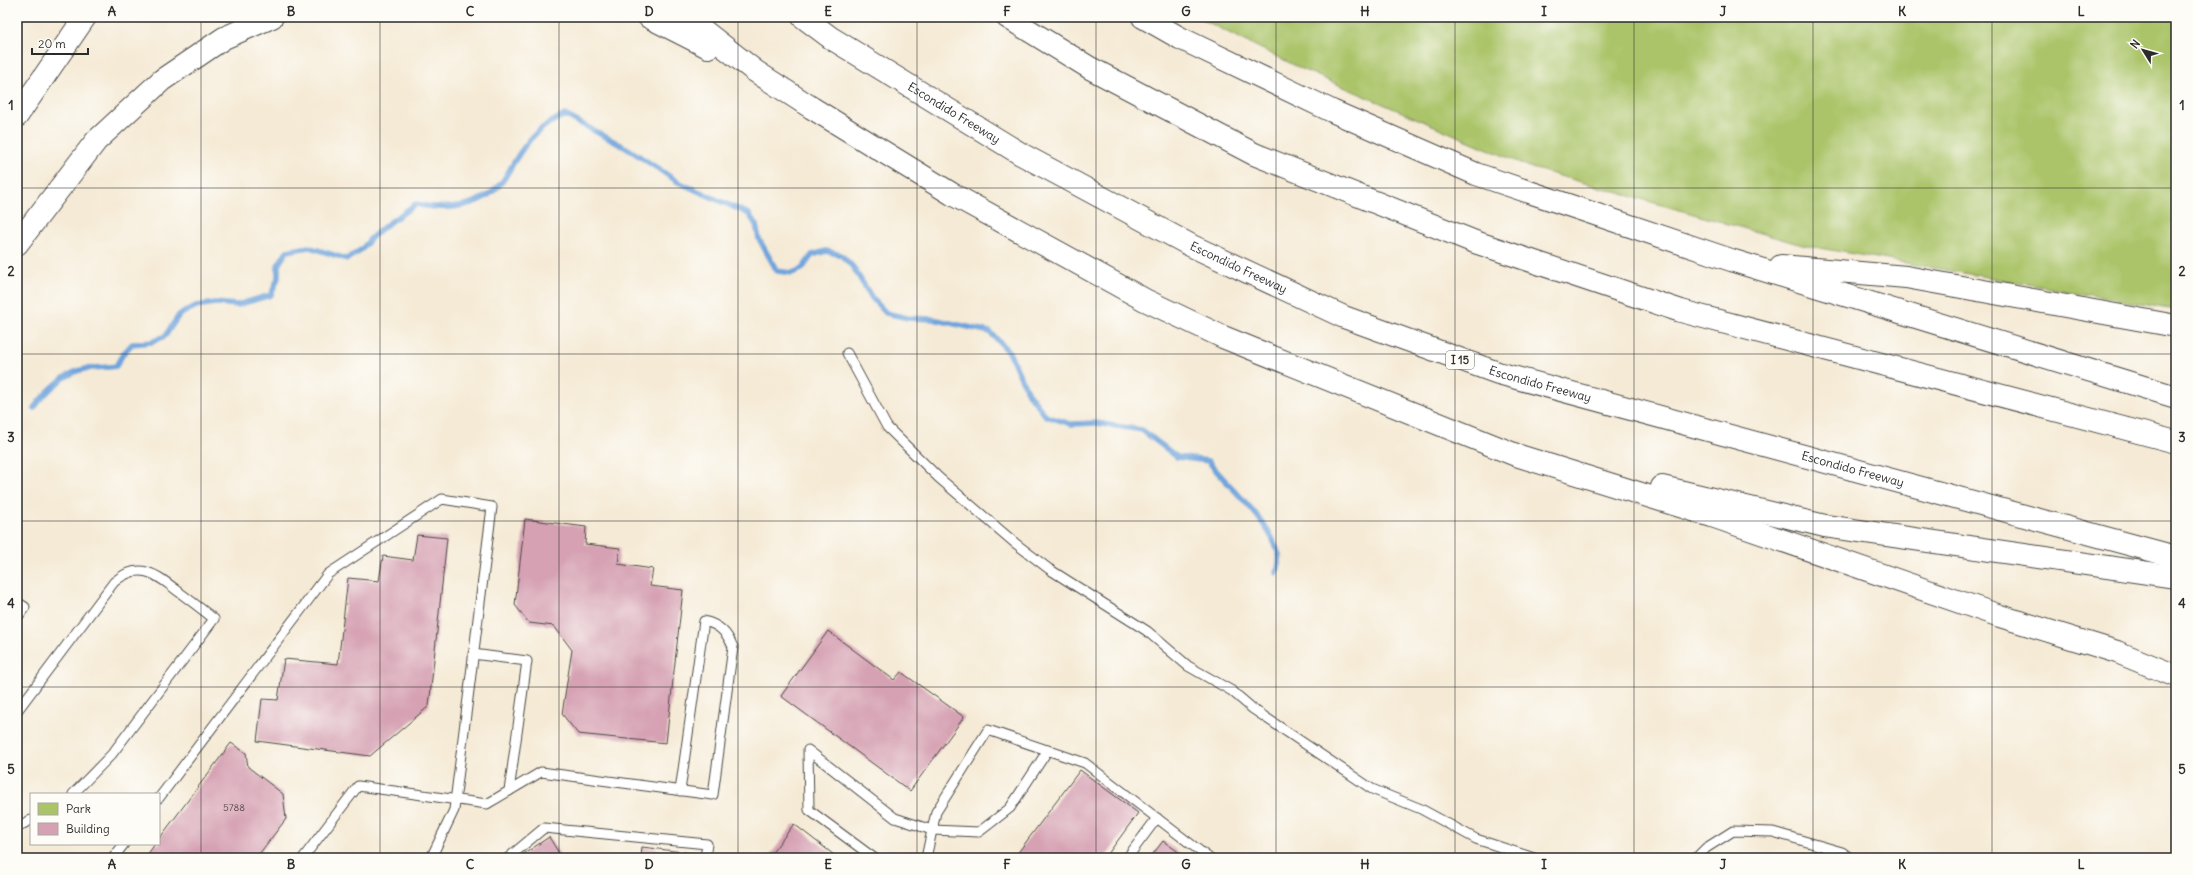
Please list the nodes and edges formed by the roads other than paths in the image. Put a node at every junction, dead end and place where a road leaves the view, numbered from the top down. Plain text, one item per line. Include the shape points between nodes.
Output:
1 (85, 17) edge
2 (272, 17) edge
3 (649, 17) edge
4 (686, 17) edge
5 (803, 17) edge
6 (1007, 17) edge
7 (1143, 17) edge
8 (756, 71) junction
9 (17, 116) edge
10 (17, 244) edge
11 (1734, 261) junction
12 (2176, 326) edge
13 (847, 353) dead end
14 (2176, 397) edge
15 (1439, 425) junction
16 (2176, 442) edge
17 (2176, 557) edge
18 (2176, 578) edge
19 (17, 602) edge
20 (17, 618) edge
21 (473, 654) junction
22 (2176, 676) edge
23 (17, 711) edge
24 (1048, 750) junction
25 (510, 791) junction
26 (680, 791) junction
27 (74, 793) edge
28 (160, 797) edge
29 (456, 798) junction
30 (1157, 818) junction
31 (30, 820) edge
32 (17, 827) edge
33 (932, 830) junction
34 (123, 845) edge
35 (114, 858) edge
36 (303, 858) edge
37 (431, 858) edge
38 (508, 858) edge
39 (705, 858) edge
40 (874, 858) edge
41 (926, 858) edge
42 (1127, 858) edge
43 (1209, 858) edge
44 (1534, 858) edge
45 (1696, 858) edge
46 (1851, 858) edge

1 - 9 highway
2 - 10 highway via 224,38 162,80 96,141
3 - 8 highway
4 - 8 highway
5 - 17 highway, Escondido Freeway / I 15 via 831,38 1022,154 1192,246 1344,317 1498,373
6 - 16 highway via 1090,68 1254,154 1475,242 1681,311
7 - 11 highway via 1180,38 1332,111 1476,174
8 - 15 highway via 952,194 1145,300 1223,337
11 - 12 highway via 1906,277
11 - 14 highway via 2141,384
13 - 44 lane via 887,427 939,478 1049,569 1147,631 1188,666 1232,691 1253,709 1372,789 1421,809 1476,839
15 - 18 highway via 1626,478 1825,526
15 - 22 highway via 1516,455 1712,516 2000,616 2117,652
19 - 20 lane via 25,607
21 - 25 lane via 527,661
21 - 28 lane via 492,507 442,500 328,574
21 - 29 lane
23 - 27 lane via 114,582 122,575 132,571 153,573 214,619 112,754
24 - 30 lane via 1085,763
24 - 33 lane via 1010,808 979,832
24 - 33 lane via 988,730 936,812
25 - 26 lane via 541,772
25 - 29 lane via 487,804
26 - 26 lane via 713,795 733,647 727,633 713,623 704,621
29 - 36 lane via 358,786
29 - 37 lane via 454,810
30 - 42 lane
30 - 43 lane
31 - 32 lane
33 - 40 lane via 895,818 808,750 809,810
33 - 41 lane
34 - 35 lane
38 - 39 lane via 544,828 707,844
45 - 46 lane via 1706,848 1733,831 1773,832 1842,852

